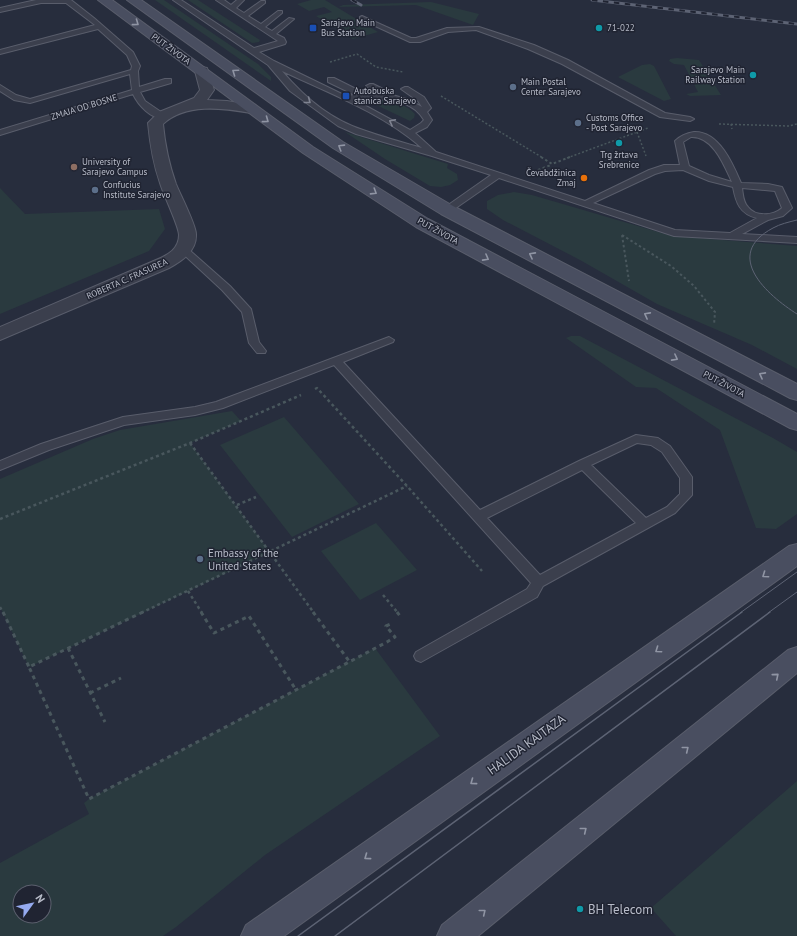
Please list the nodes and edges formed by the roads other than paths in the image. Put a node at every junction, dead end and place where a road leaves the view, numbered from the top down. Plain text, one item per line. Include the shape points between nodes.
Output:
1 (56, 0) edge
2 (104, 0) edge
3 (133, 0) edge
4 (176, 0) edge
5 (241, 0) edge
6 (253, 0) edge
7 (226, 3) edge
8 (0, 10) edge
9 (280, 12) junction
10 (362, 18) dead end
11 (258, 25) junction
12 (100, 26) junction
13 (253, 51) junction
14 (0, 52) edge
15 (271, 63) junction
16 (134, 71) junction
17 (202, 71) junction
18 (331, 80) dead end
19 (168, 81) dead end
20 (352, 83) dead end
21 (370, 86) dead end
22 (0, 87) edge
23 (388, 88) dead end
24 (405, 90) dead end
25 (135, 91) junction
26 (363, 96) junction
27 (377, 96) junction
28 (345, 98) junction
29 (393, 98) junction
30 (410, 103) junction
31 (187, 107) junction
32 (251, 109) junction
33 (426, 113) junction
34 (161, 116) junction
35 (690, 119) dead end
36 (0, 133) edge
37 (410, 133) junction
38 (435, 154) junction
39 (685, 167) junction
40 (497, 175) junction
41 (737, 185) junction
42 (585, 204) junction
43 (447, 210) junction
44 (766, 217) junction
45 (731, 237) junction
46 (797, 240) edge
47 (184, 250) junction
48 (0, 334) edge
49 (389, 340) dead end
50 (260, 350) dead end
51 (336, 361) junction
52 (278, 371) dead end
53 (286, 380) junction
54 (797, 393) edge
55 (797, 423) edge
56 (583, 464) junction
57 (0, 466) edge
58 (478, 517) junction
59 (645, 524) junction
60 (797, 553) edge
61 (538, 582) junction
62 (421, 656) dead end
63 (797, 658) edge
64 (257, 936) edge
65 (453, 936) edge

1 - 8 lane
1 - 12 lane via 68,1
2 -> 17 street, PUT ŽIVOTA
43 -> 3 street, PUT ŽIVOTA via 338,145
4 - 13 lane
5 - 7 lane
6 - 11 lane
7 - 11 lane
9 - 11 lane
9 - 11 lane
9 - 11 lane
9 - 11 lane
10 - 35 lane via 410,40 447,30 477,28 565,62 663,115
11 - 13 lane via 282,42
12 - 14 lane
12 - 16 lane via 130,54 136,66
13 - 15 lane
15 - 28 lane
15 -> 38 lane via 293,89 341,124 359,132
16 - 22 lane via 30,101 11,97
16 - 25 lane
17 - 31 street via 207,90 199,101
17 - 32 street, PUT ŽIVOTA
18 - 26 lane
19 - 25 lane, ZMAJA OD BOSNE
20 - 27 lane
21 - 29 lane
23 - 30 lane
24 - 33 lane via 421,100 427,108
25 - 34 lane via 150,110
25 - 36 lane, ZMAJA OD BOSNE
26 - 27 lane
26 - 28 lane
27 - 29 lane
37 -> 28 lane
29 - 30 lane
30 - 33 lane
31 - 32 street via 230,104
31 - 34 street
32 -> 55 street, PUT ŽIVOTA via 308,150 422,223
33 - 37 lane via 428,120 424,125
34 - 47 street via 155,123 159,156 188,233
37 - 38 lane
38 - 40 lane
39 - 41 lane via 695,173
39 - 41 lane via 679,141 684,136 697,134 716,145
39 - 42 lane via 664,168 652,172
40 - 42 lane
40 - 43 lane
41 - 44 lane via 741,204 746,210
41 - 44 lane via 763,185 779,189 787,208 778,215
42 - 45 lane via 674,233
54 -> 43 street, PUT ŽIVOTA
44 - 45 lane
45 - 46 lane
47 - 48 street, ROBERTA C. FRASUREA via 156,267
47 - 50 lane via 247,311 254,343
49 - 51 lane
51 - 53 lane
51 - 58 lane
52 - 53 lane
53 - 57 lane via 195,411 123,421 45,447
56 - 58 lane
56 - 59 lane
56 - 59 lane via 636,439 654,440 666,449 686,476 686,495 670,510
58 - 61 lane
59 - 61 lane
60 -> 64 street, HALIDA KAJTAZA
61 - 62 lane via 532,593
65 -> 63 street

